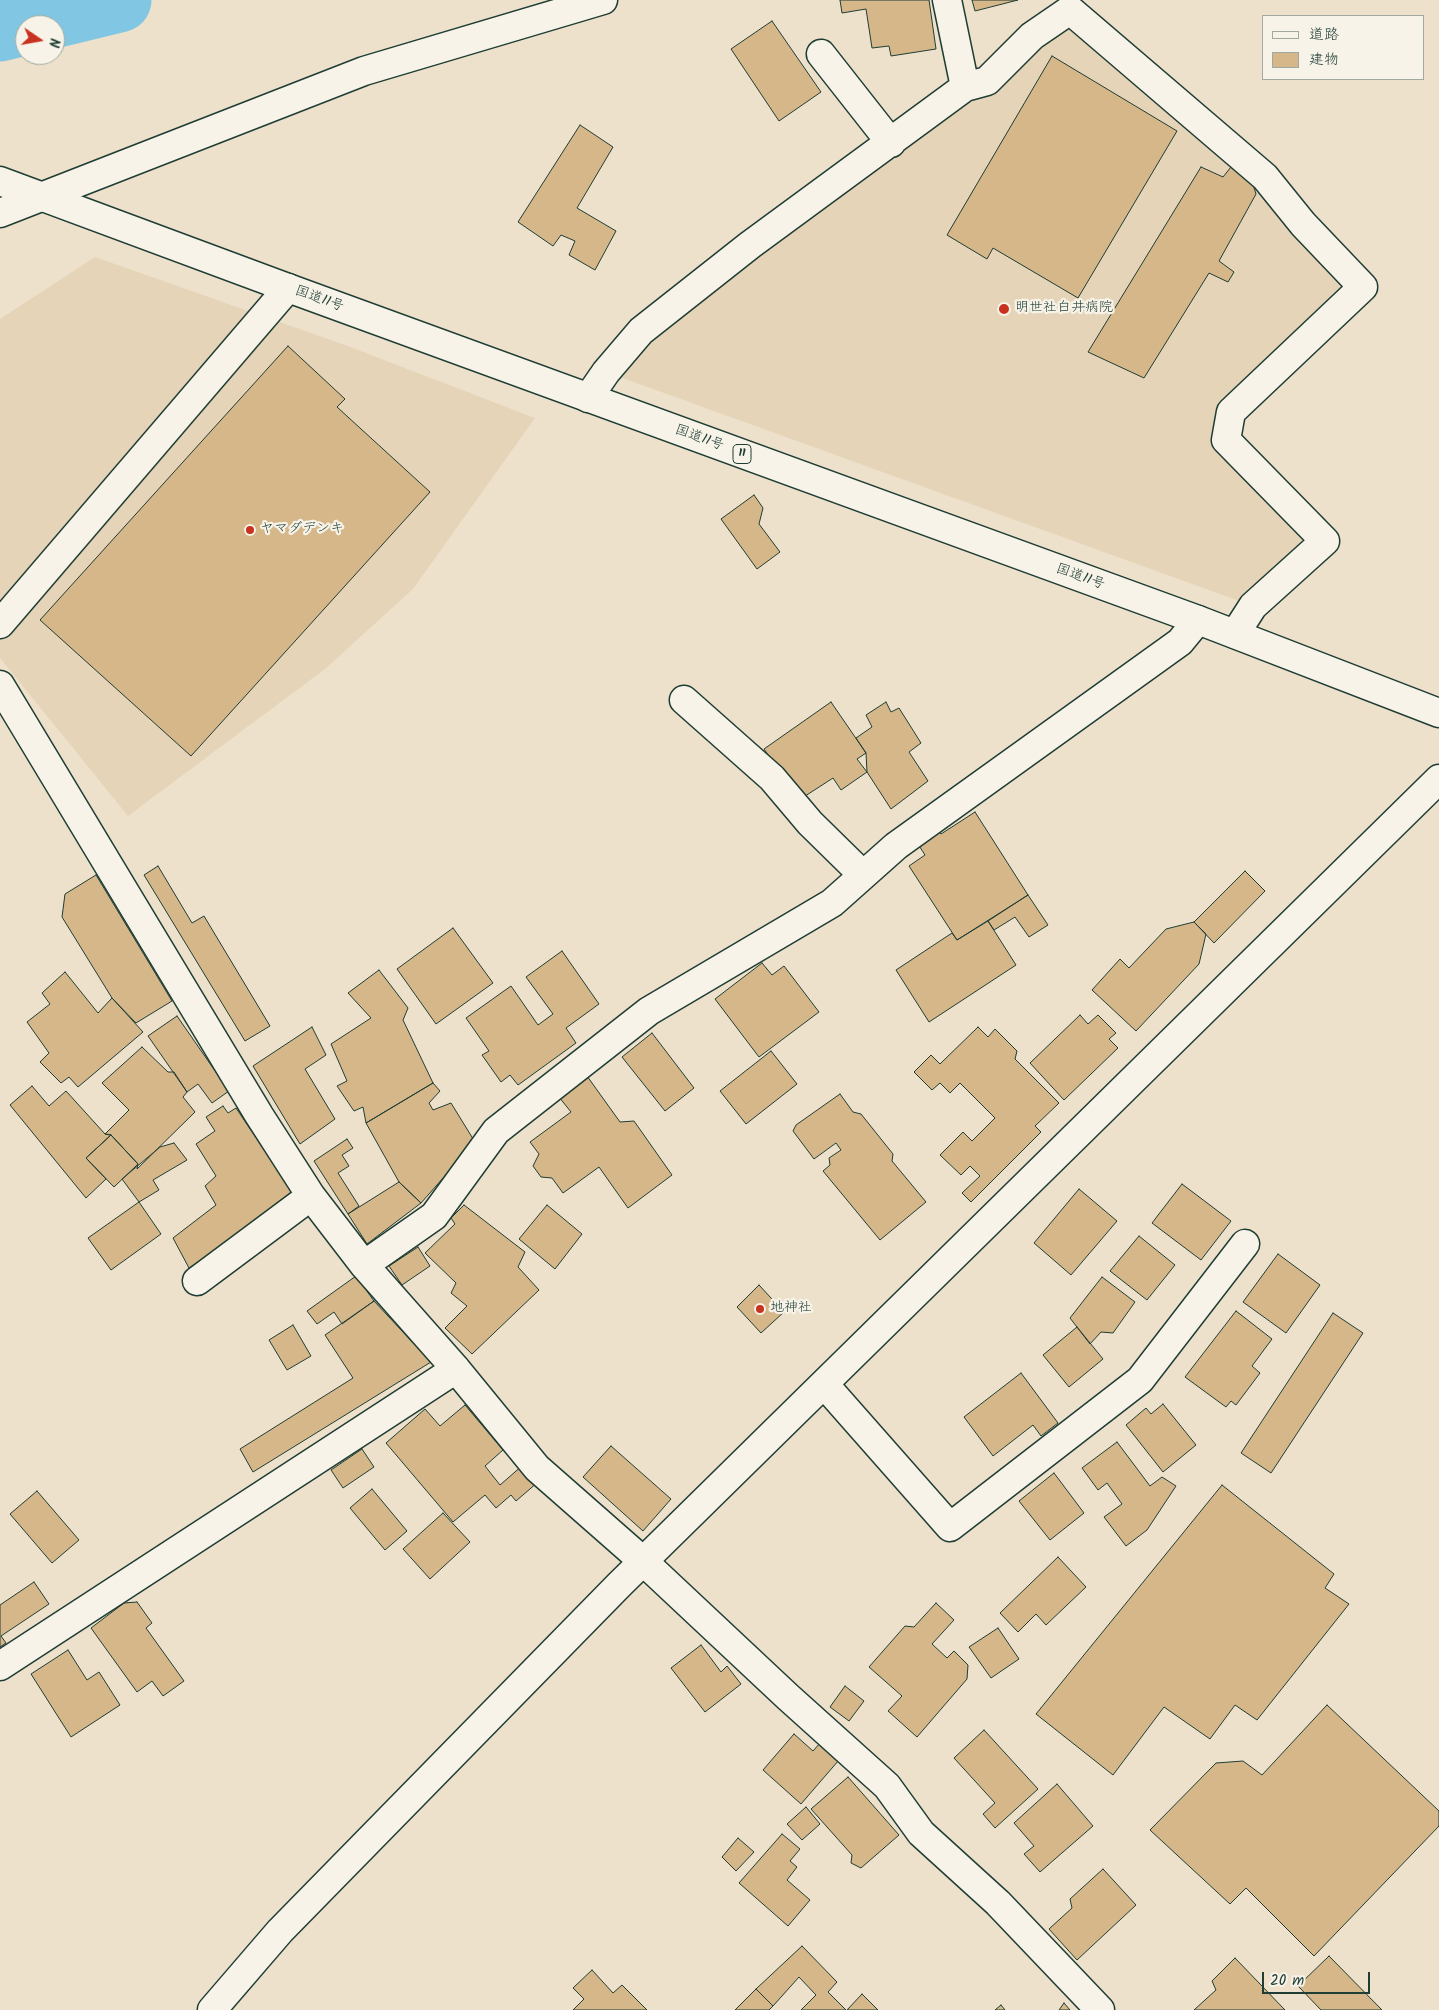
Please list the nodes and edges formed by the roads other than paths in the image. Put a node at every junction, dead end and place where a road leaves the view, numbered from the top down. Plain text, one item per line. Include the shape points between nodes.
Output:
1 (603, 0) edge
2 (947, 0) edge
3 (821, 54) dead end
4 (965, 87) junction
5 (891, 143) junction
6 (0, 181) edge
7 (44, 197) junction
8 (0, 213) edge
9 (288, 288) junction
10 (588, 398) junction
11 (1198, 620) junction
12 (0, 624) edge
13 (1235, 634) junction
14 (0, 684) edge
15 (684, 700) dead end
16 (1439, 713) edge
17 (1439, 779) edge
18 (863, 875) junction
19 (310, 1196) junction
20 (1245, 1244) dead end
21 (364, 1265) junction
22 (197, 1281) dead end
23 (456, 1369) junction
24 (824, 1384) junction
25 (644, 1562) junction
26 (0, 1666) edge
27 (212, 2010) edge
28 (1100, 2010) edge

1 - 7 main road via 364,71
2 - 4 main road
3 - 5 main road
4 - 5 main road
4 - 13 main road via 987,81 1032,36 1070,10 1265,177 1303,224 1363,288 1231,412 1226,440 1325,541 1253,606
5 - 10 main road via 641,331
6 - 7 main road, 11
7 - 8 main road
7 - 9 main road, 国道11号 / 11
9 - 10 main road, 国道11号 / 11
9 - 12 main road
10 - 11 main road, 国道11号 / 11
11 - 13 main road, 国道11号 / 11
11 - 18 main road via 1180,642 896,846
13 - 16 main road, 国道11号 / 11
14 - 19 main road
15 - 18 main road via 772,778 810,823
17 - 24 main road
18 - 21 main road via 832,903 649,1011 496,1131 434,1216
19 - 21 main road
19 - 22 main road
20 - 24 main road via 1140,1380 950,1527
21 - 23 main road
23 - 25 main road via 537,1468
23 - 26 main road
24 - 25 main road
25 - 27 main road via 280,1931
25 - 28 main road via 887,1786 921,1833 998,1903

